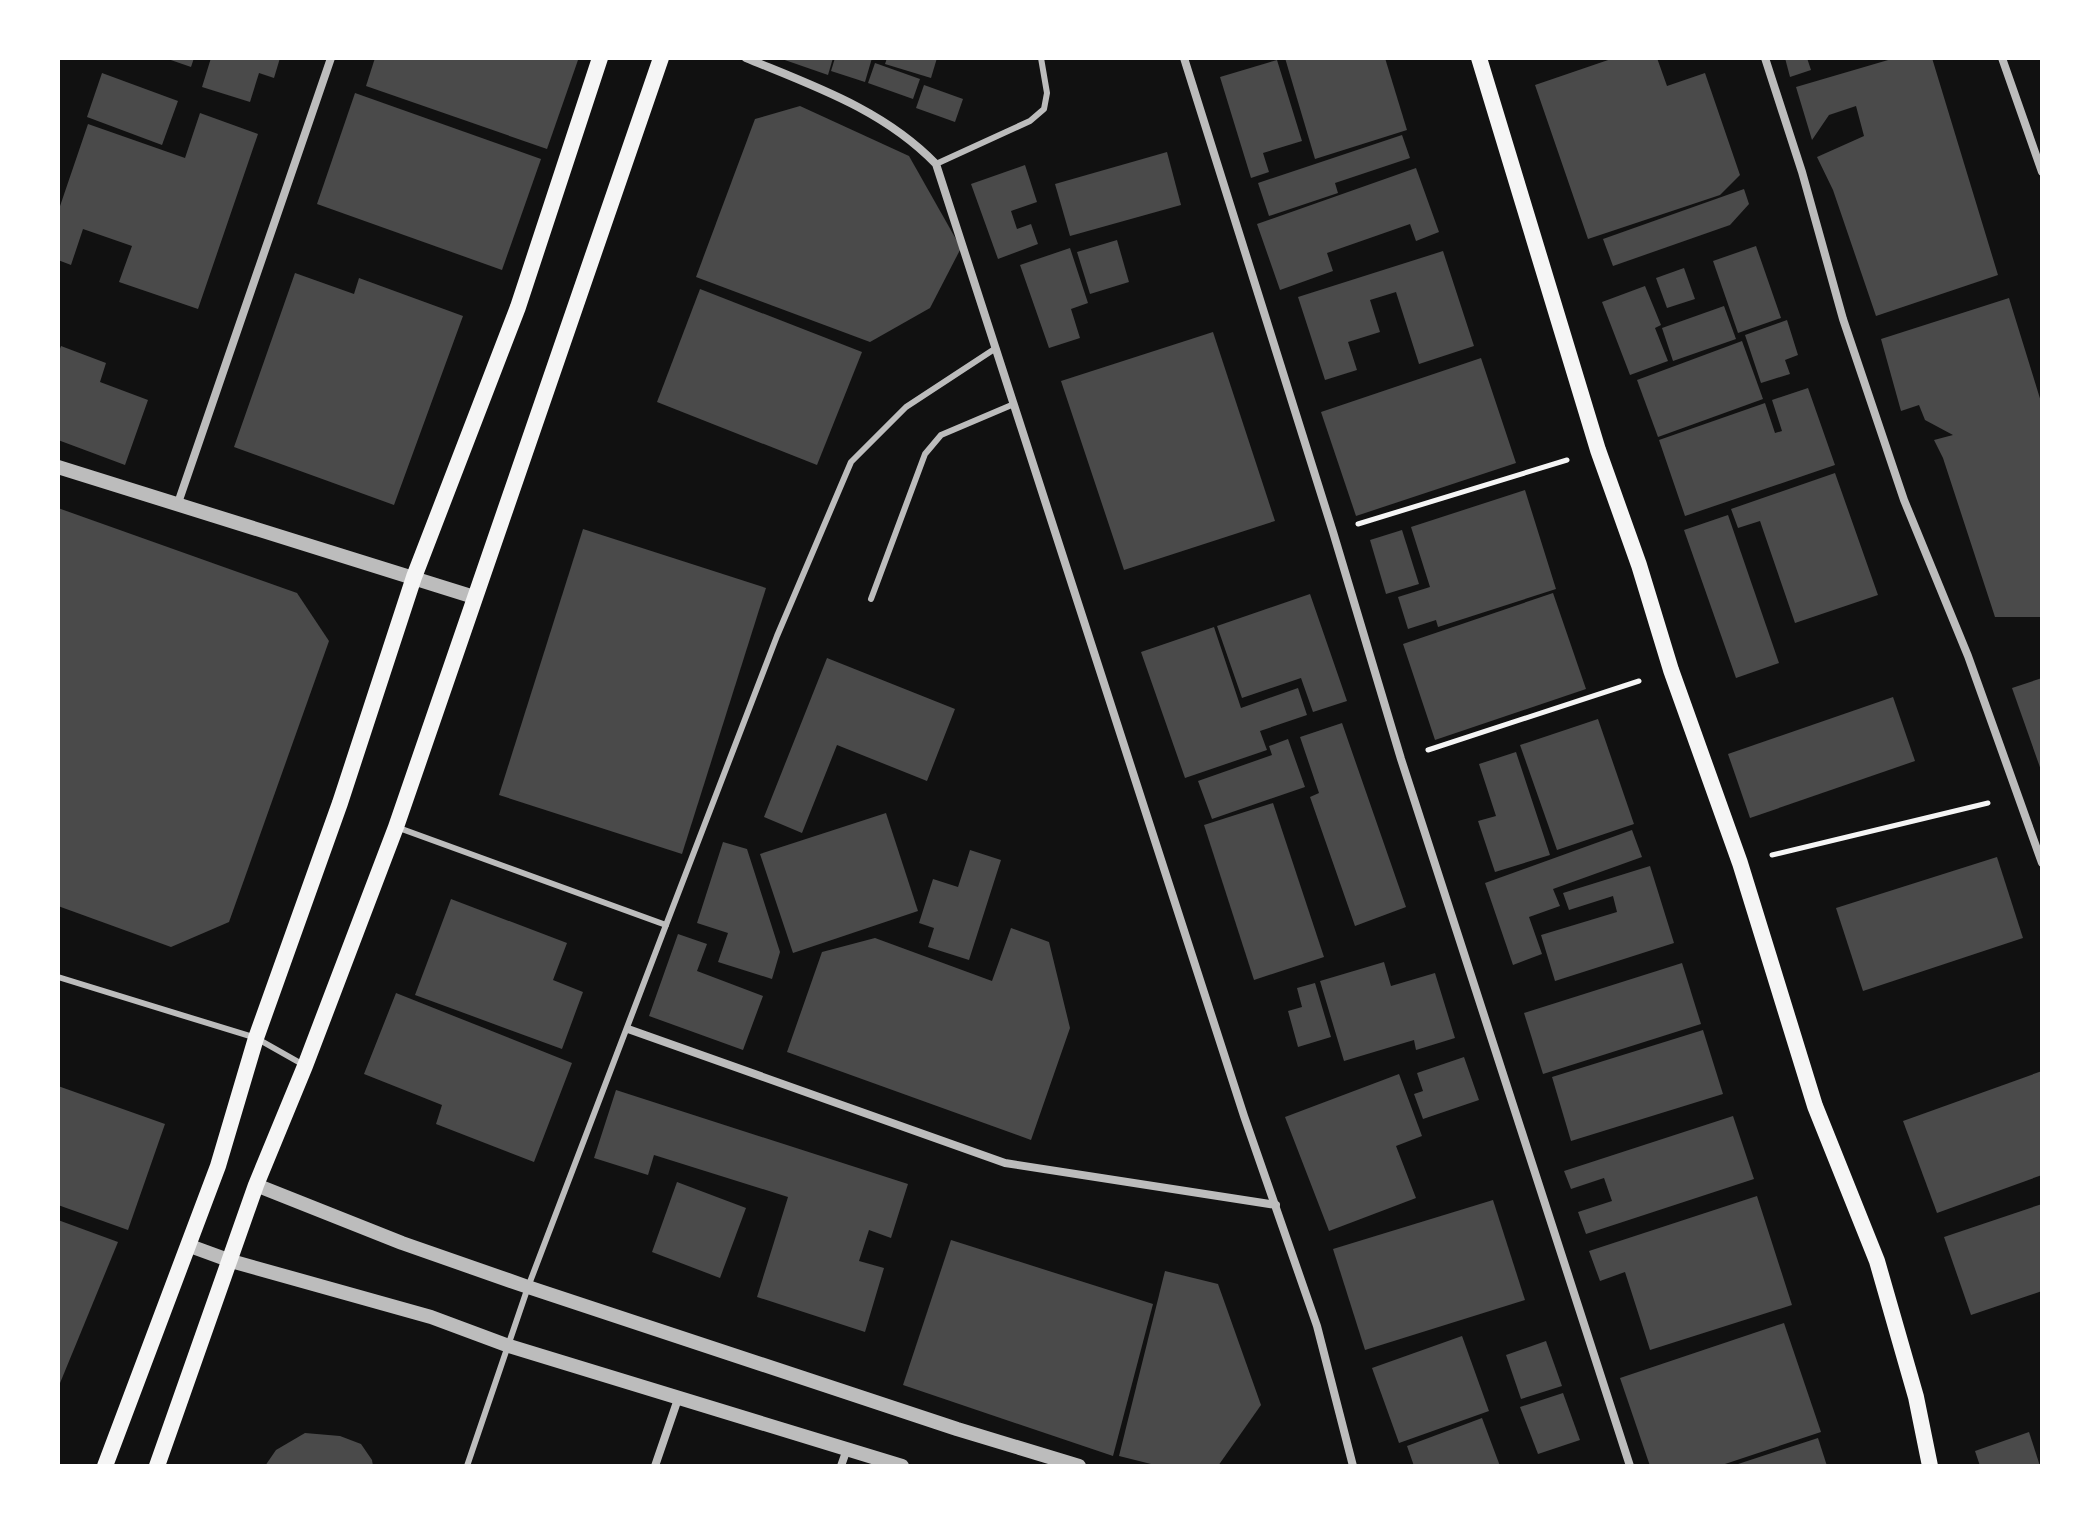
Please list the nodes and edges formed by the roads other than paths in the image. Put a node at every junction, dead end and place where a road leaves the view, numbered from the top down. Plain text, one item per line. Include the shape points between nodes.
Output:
1 (331, 58) edge
2 (600, 58) edge
3 (661, 58) edge
4 (746, 58) edge
5 (1041, 58) edge
6 (1184, 58) edge
7 (1479, 58) edge
8 (1765, 58) edge
9 (2002, 58) edge
10 (936, 164) junction
11 (2042, 172) edge
12 (997, 347) junction
13 (1014, 404) junction
14 (58, 467) edge
15 (178, 503) junction
16 (414, 577) junction
17 (474, 597) junction
18 (871, 599) dead end
19 (396, 827) junction
20 (2042, 863) edge
21 (666, 925) junction
22 (58, 977) edge
23 (628, 1029) junction
24 (256, 1038) junction
25 (305, 1066) junction
26 (256, 1185) junction
27 (1276, 1205) junction
28 (190, 1246) junction
29 (231, 1261) junction
30 (528, 1287) junction
31 (509, 1346) junction
32 (679, 1396) junction
33 (847, 1449) junction
34 (105, 1466) edge
35 (157, 1466) edge
36 (467, 1466) edge
37 (655, 1466) edge
38 (841, 1466) edge
39 (902, 1466) edge
40 (1079, 1466) edge
41 (1353, 1466) edge
42 (1630, 1466) edge
43 (1930, 1466) edge

1 - 15 street
2 - 16 main road via 518,307
3 - 17 main road
4 - 10 street via 883,119
5 - 10 lane via 1044,109 1030,121
6 - 42 street via 1401,759
7 - 43 main road via 1598,450 1740,863 1815,1106 1877,1261
8 - 20 street via 1904,500 1968,656
9 - 11 street
10 - 12 street
12 - 13 street
12 - 21 lane via 906,407 851,462 777,636
13 - 18 lane via 941,435 925,454
13 - 27 street
14 - 15 street
15 - 16 street
16 - 17 street
16 - 24 main road
17 - 19 main road
19 - 21 lane
19 - 25 main road
21 - 23 lane
22 - 24 lane
23 - 27 street via 1005,1163
23 - 30 lane
24 - 25 lane
24 - 28 main road
25 - 26 main road
26 - 29 main road
26 - 30 street
27 - 41 street via 1317,1326
28 - 29 street
28 - 34 main road
29 - 31 street via 431,1317
29 - 35 main road
30 - 31 lane
30 - 40 street
31 - 32 street
31 - 36 lane
32 - 33 street
32 - 37 street
33 - 38 street
33 - 39 street

